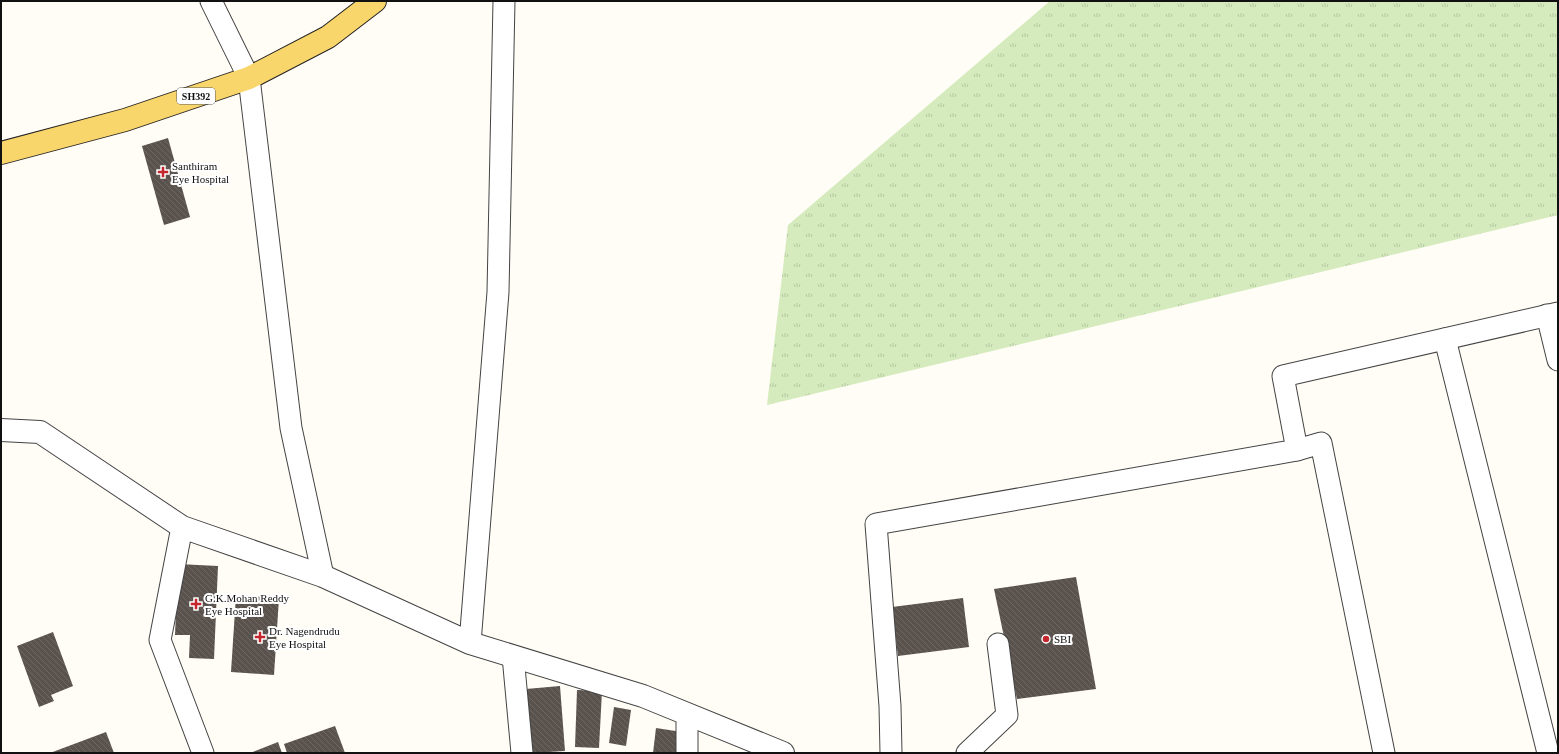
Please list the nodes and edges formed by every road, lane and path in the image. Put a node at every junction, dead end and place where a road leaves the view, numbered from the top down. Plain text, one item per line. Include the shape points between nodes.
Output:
1 (211, 1) edge
2 (375, 1) edge
3 (504, 1) edge
4 (249, 78) junction
5 (1, 153) edge
6 (1552, 314) edge
7 (1445, 339) junction
8 (1558, 360) edge
9 (1, 430) edge
10 (1297, 450) junction
11 (182, 527) junction
12 (323, 576) junction
13 (470, 643) junction
14 (998, 644) dead end
15 (513, 656) junction
16 (687, 714) junction
17 (203, 753) edge
18 (522, 753) edge
19 (687, 753) edge
20 (783, 753) edge
21 (891, 753) edge
22 (967, 753) edge
23 (1384, 753) edge
24 (1548, 753) edge

1 - 4 street
2 - 4 main road, SH392 via 328,36
3 - 13 street via 498,292
4 - 5 main road, SH392 via 125,120
4 - 12 street via 291,428
6 - 7 street
6 - 8 street
7 - 10 street via 1283,376
7 - 24 street
9 - 11 street via 40,432
10 - 21 street via 876,524 890,706
10 - 23 street via 1321,443
11 - 12 street
11 - 17 street via 160,640
12 - 13 street
13 - 15 street
14 - 22 street via 1007,715
15 - 16 street via 643,696
15 - 18 street
16 - 19 street
16 - 20 street

